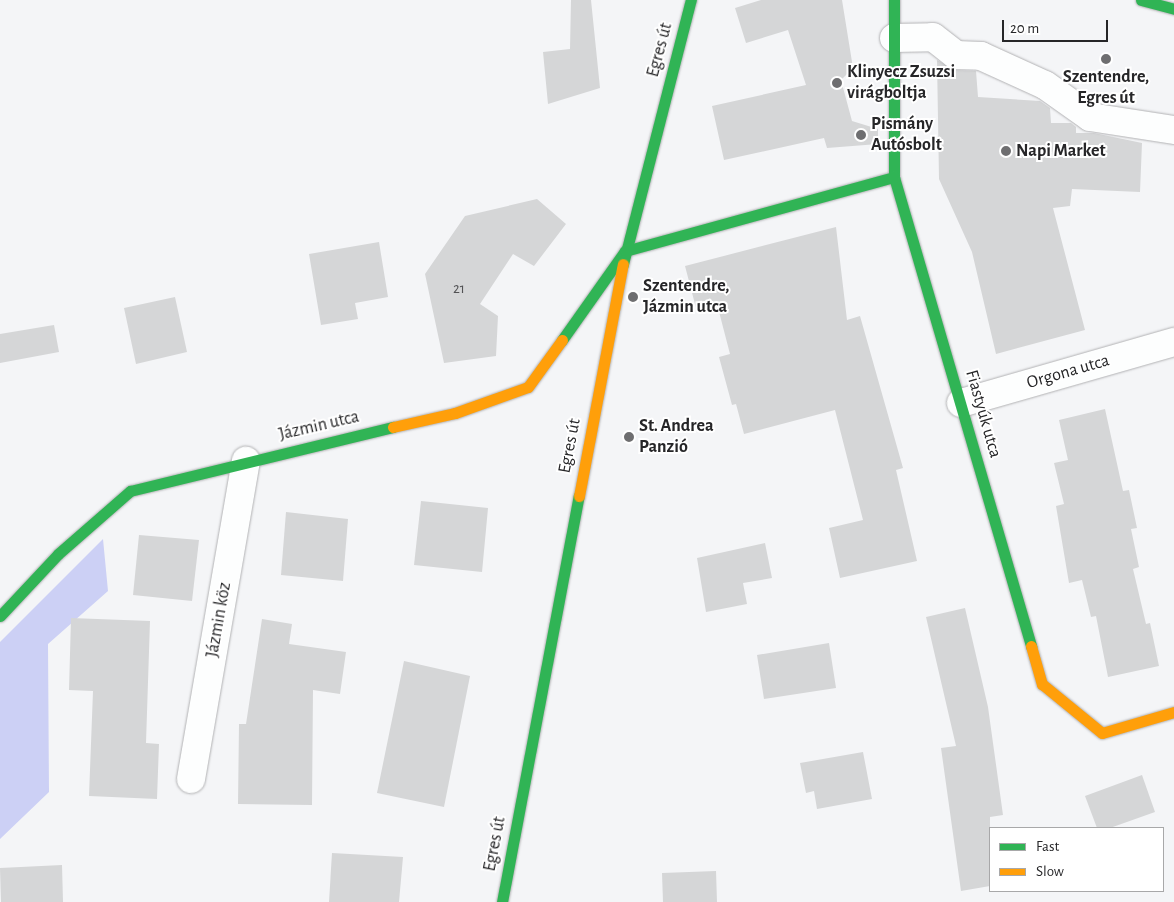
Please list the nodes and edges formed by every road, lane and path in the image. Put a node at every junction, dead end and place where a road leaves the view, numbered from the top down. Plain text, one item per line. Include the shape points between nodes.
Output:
1 (691, 0) edge
2 (894, 0) edge
3 (1142, 0) edge
4 (1174, 9) edge
5 (894, 38) junction
6 (1174, 130) edge
7 (894, 177) junction
8 (625, 251) junction
9 (1174, 342) edge
10 (961, 403) junction
11 (246, 461) junction
12 (0, 616) edge
13 (1174, 712) edge
14 (192, 779) dead end
15 (502, 902) edge

1 - 8 street, Egres út
2 - 5 street, Fiastyúk utca
3 - 4 street
5 - 6 street via 933,37 956,55 981,56 1045,85 1090,117
5 - 7 street, Fiastyúk utca
7 - 8 street
7 - 10 street, Fiastyúk utca
8 - 11 street, Jázmin utca via 528,387 455,413
8 - 15 street, Egres út
9 - 10 street, Orgona utca
10 - 13 street, Fiastyúk utca via 1042,684 1102,733
11 - 12 street, Jázmin utca via 130,491 58,554
11 - 14 street, Jázmin köz

